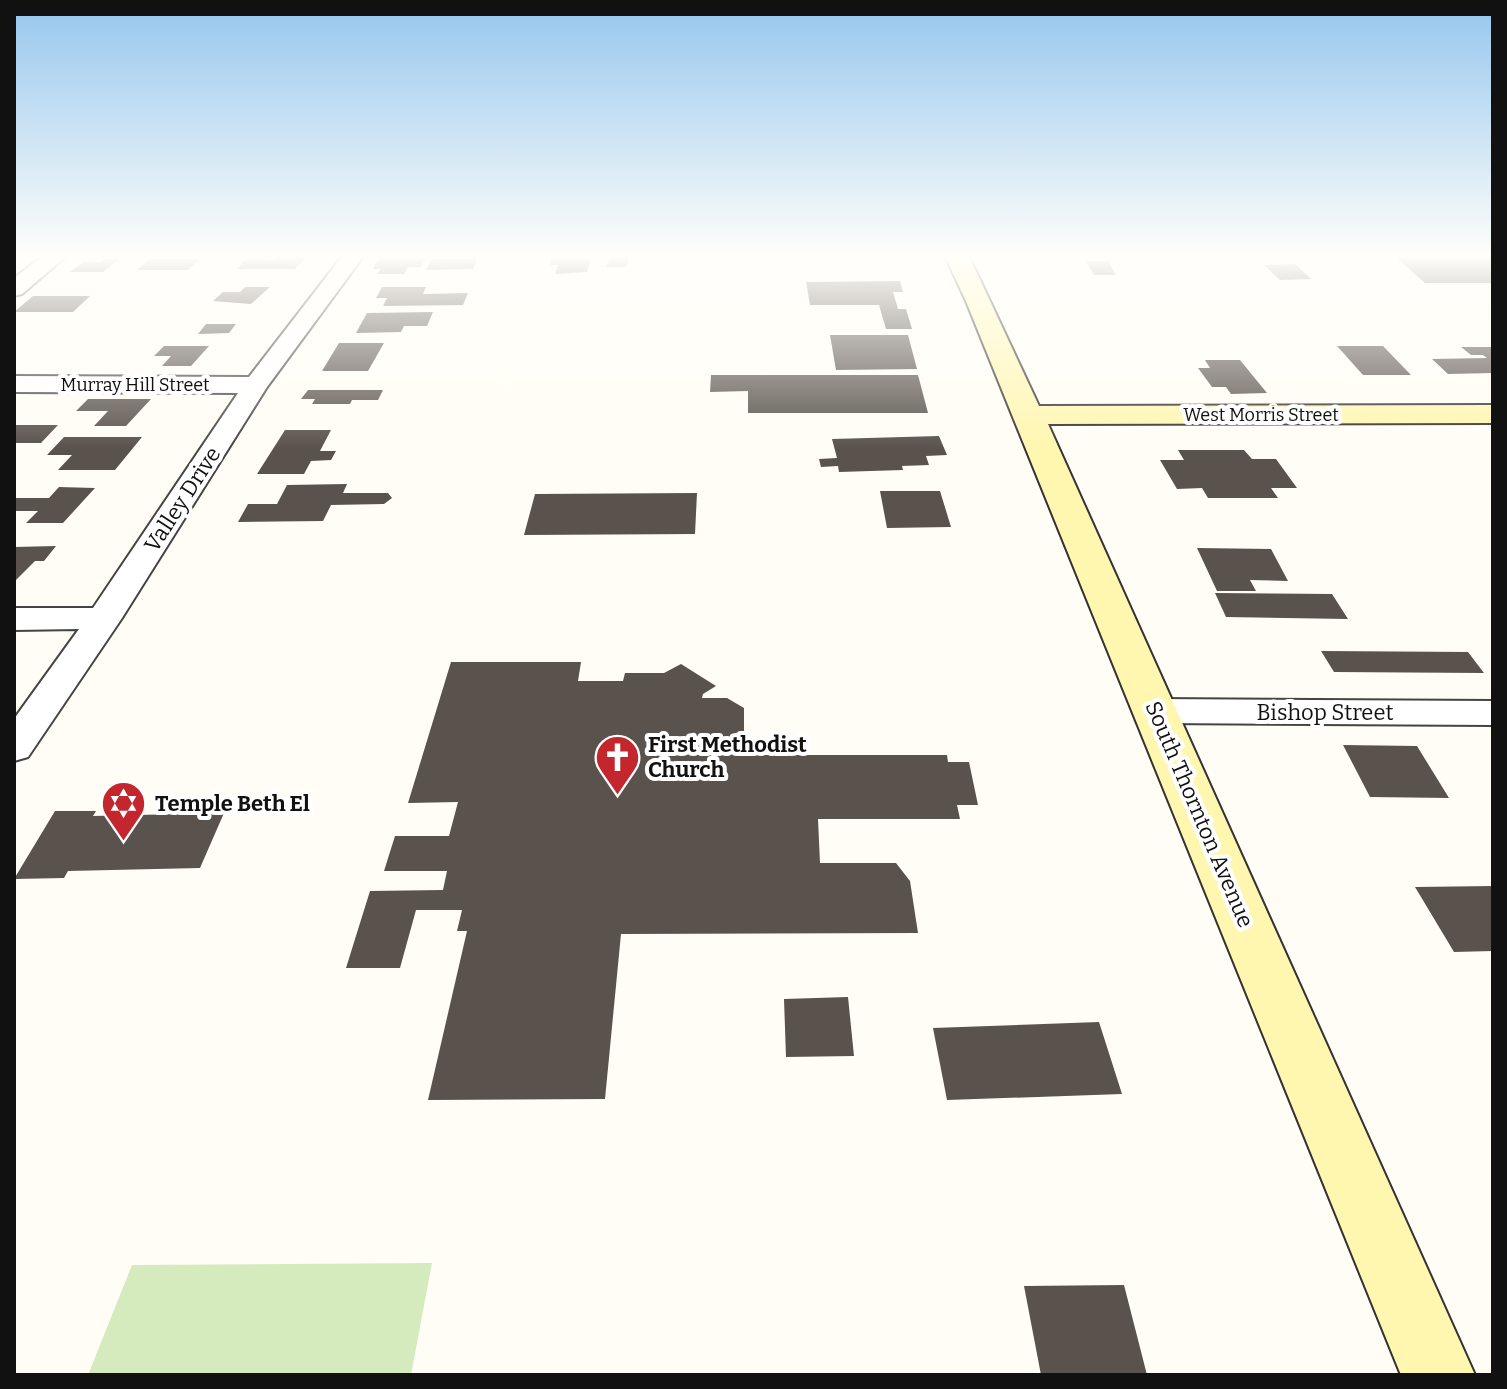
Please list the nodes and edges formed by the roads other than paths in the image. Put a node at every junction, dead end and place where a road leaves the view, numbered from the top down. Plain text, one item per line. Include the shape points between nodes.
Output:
1 (306, 319) edge
2 (985, 319) edge
3 (14, 384) edge
4 (256, 385) junction
5 (1493, 414) edge
6 (1029, 415) junction
7 (104, 618) junction
8 (14, 619) edge
9 (1156, 711) junction
10 (1493, 713) edge
11 (14, 748) edge
12 (1438, 1375) edge

1 - 4 street, Valley Drive
2 - 6 main road, South Thornton Avenue
3 - 4 street, Murray Hill Street
4 - 7 street, Valley Drive
5 - 6 main road, West Morris Street
6 - 9 main road, South Thornton Avenue
7 - 8 street
7 - 11 street, Valley Drive
9 - 10 street, Bishop Street
9 - 12 main road, South Thornton Avenue

